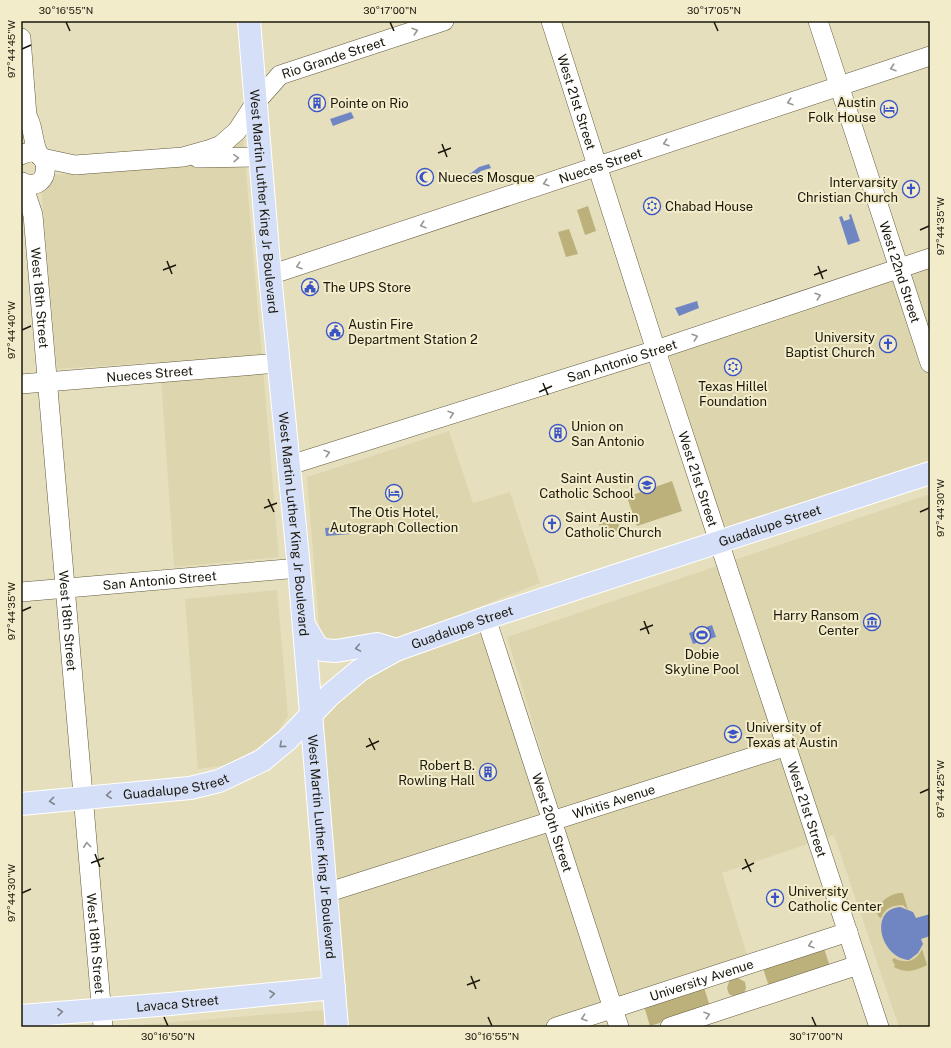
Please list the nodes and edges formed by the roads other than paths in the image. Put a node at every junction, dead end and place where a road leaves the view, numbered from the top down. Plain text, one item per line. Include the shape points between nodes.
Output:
1 (249, 21) edge
2 (444, 21) edge
3 (551, 21) edge
4 (818, 21) edge
5 (21, 38) edge
6 (930, 56) edge
7 (840, 86) junction
8 (256, 102) junction
9 (26, 116) junction
10 (21, 151) edge
11 (34, 156) edge
12 (183, 157) junction
13 (261, 157) junction
14 (75, 165) junction
15 (596, 167) junction
16 (31, 181) edge
17 (930, 258) edge
18 (899, 269) junction
19 (270, 275) junction
20 (656, 350) junction
21 (279, 363) junction
22 (930, 363) edge
23 (48, 382) junction
24 (21, 384) edge
25 (290, 465) junction
26 (930, 473) edge
27 (719, 540) junction
28 (299, 568) junction
29 (65, 588) junction
30 (21, 592) edge
31 (486, 618) junction
32 (303, 624) junction
33 (396, 650) junction
34 (310, 718) junction
35 (787, 746) junction
36 (83, 798) junction
37 (21, 804) edge
38 (552, 820) junction
39 (326, 894) junction
40 (848, 932) junction
41 (858, 965) junction
42 (334, 988) junction
43 (613, 1008) junction
44 (21, 1016) edge
45 (102, 1018) edge
46 (337, 1027) edge
47 (556, 1027) edge
48 (619, 1027) edge
49 (670, 1027) edge
50 (878, 1027) edge

1 - 8 main road, West Martin Luther King Jr Boulevard
8 -> 2 street, Rio Grande Street via 280,74
3 - 15 street, West 21st Street
4 - 7 street, West 22nd Street
5 - 9 street
6 -> 7 street, Nueces Street
7 -> 15 street, Nueces Street
7 - 18 street, West 22nd Street
8 - 12 street, Rio Grande Street via 237,131 226,141 208,150
8 - 13 main road, West Martin Luther King Jr Boulevard
9 - 10 street via 23,121
9 - 11 street via 30,121
11 - 14 street, Rio Grande Street
11 - 16 street, West 18th Street via 46,165
12 -> 13 street, Rio Grande Street
12 - 14 street, Rio Grande Street
13 - 19 main road, West Martin Luther King Jr Boulevard
14 - 16 street, Rio Grande Street
15 -> 19 street, Nueces Street
15 - 20 street, West 21st Street
16 - 23 street, West 18th Street
17 - 18 street, San Antonio Street
20 -> 18 street, San Antonio Street
18 - 22 street, West 22nd Street
19 - 21 main road, West Martin Luther King Jr Boulevard
25 -> 20 street, San Antonio Street
20 - 27 street, West 21st Street
21 - 23 street, Nueces Street
21 - 25 main road, West Martin Luther King Jr Boulevard
23 - 24 street, Nueces Street
23 - 29 street, West 18th Street
25 - 28 main road, West Martin Luther King Jr Boulevard
26 - 27 main road, Guadalupe Street
27 - 31 main road, Guadalupe Street
27 - 35 street, West 21st Street
28 - 29 street, San Antonio Street
28 - 32 main road, West Martin Luther King Jr Boulevard
29 - 30 street, San Antonio Street
29 - 36 street, West 18th Street
31 - 33 main road, Guadalupe Street
31 - 38 street, West 20th Street
33 -> 32 main road via 377,644 336,651 323,650 316,645
32 - 34 main road, West Martin Luther King Jr Boulevard
33 - 34 main road, Guadalupe Street via 360,670 330,695
34 -> 36 main road, Guadalupe Street via 263,760 219,781 190,788
34 - 39 main road, West Martin Luther King Jr Boulevard
35 - 38 street, Whitis Avenue
35 - 40 street, West 21st Street
36 -> 37 main road, Guadalupe Street
45 -> 36 street, West 18th Street
38 - 39 street, Whitis Avenue
38 - 43 street, West 20th Street
39 - 42 main road, West Martin Luther King Jr Boulevard
40 - 41 street, West 21st Street
40 -> 43 street, University Avenue
49 -> 41 street
41 - 50 street, West 21st Street
45 -> 42 main road, Lavaca Street
42 - 46 main road, West Martin Luther King Jr Boulevard
43 -> 47 street, University Avenue
43 - 48 street, West 20th Street
44 -> 45 main road, Lavaca Street

